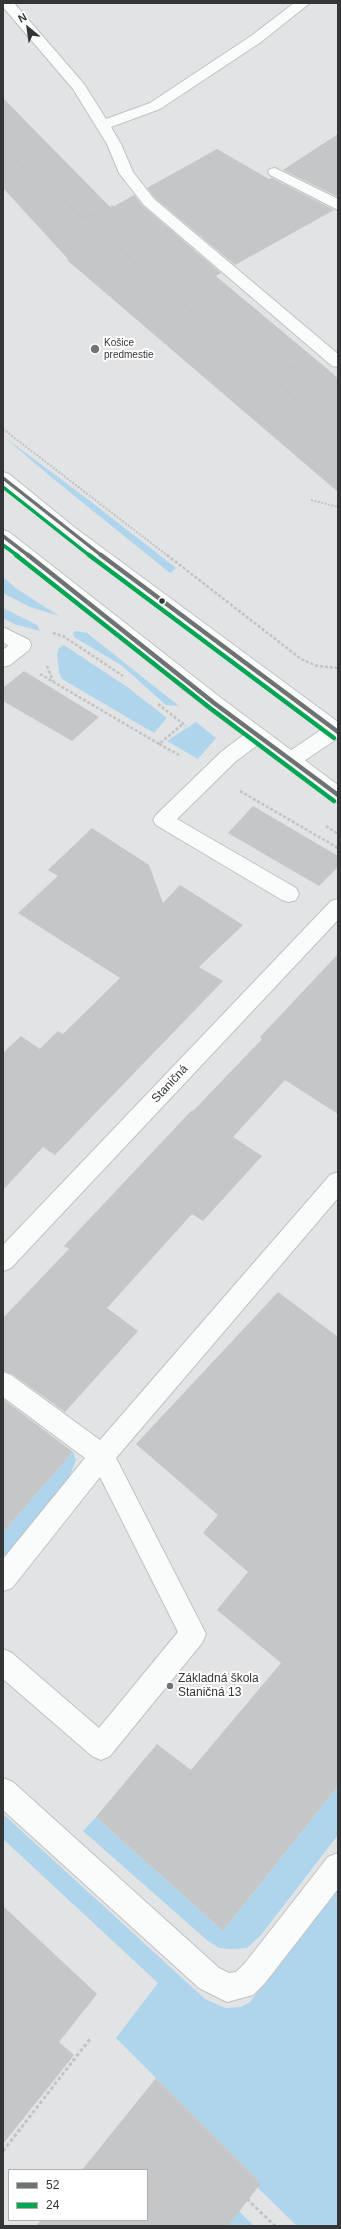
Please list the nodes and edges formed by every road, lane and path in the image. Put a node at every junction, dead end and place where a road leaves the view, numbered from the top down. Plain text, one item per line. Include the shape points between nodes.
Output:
1 (7, 3) edge
2 (303, 3) edge
3 (102, 125) junction
4 (3, 150) edge
5 (274, 172) dead end
6 (143, 194) junction
7 (338, 205) edge
8 (83, 217) junction
9 (223, 338) dead end
10 (325, 352) junction
11 (338, 362) edge
12 (3, 429) edge
13 (338, 435) edge
14 (3, 478) edge
15 (311, 500) dead end
16 (338, 507) edge
17 (3, 536) edge
18 (50, 632) dead end
19 (3, 633) edge
20 (3, 660) edge
21 (338, 668) edge
22 (128, 680) dead end
23 (153, 699) dead end
24 (183, 724) dead end
25 (337, 730) edge
26 (257, 735) junction
27 (159, 744) dead end
28 (291, 760) junction
29 (211, 774) junction
30 (338, 795) edge
31 (338, 848) edge
32 (288, 894) dead end
33 (338, 907) edge
34 (338, 1182) edge
35 (3, 1260) edge
36 (3, 1383) edge
37 (102, 1456) junction
38 (3, 1579) edge
39 (3, 1662) edge
40 (3, 1792) edge
41 (338, 1867) edge
42 (90, 2039) dead end
43 (3, 2151) edge
44 (248, 2199) dead end
45 (275, 2226) edge

1 - 3 street via 79,87
2 - 3 street via 256,39 155,106
3 - 6 street via 114,144 126,173
4 - 8 path
5 - 7 street
6 - 8 path
6 - 10 street via 149,202
8 - 9 path
10 - 11 street
10 - 13 path via 271,377
12 - 21 path via 301,659 317,666
14 - 25 street via 68,531
15 - 16 path
17 - 26 street
18 - 22 path via 62,636
19 - 20 street via 22,645
23 - 24 path
25 - 28 street
26 - 28 street
26 - 29 street
27 - 29 path
28 - 30 street
29 - 31 path
29 - 32 street via 163,820
33 - 35 street, Staničná
34 - 37 street
36 - 37 street
37 - 38 street
37 - 39 street via 193,1634 101,1747
40 - 41 street via 209,1978 227,1988 243,1985 255,1973
42 - 43 path
44 - 45 path

